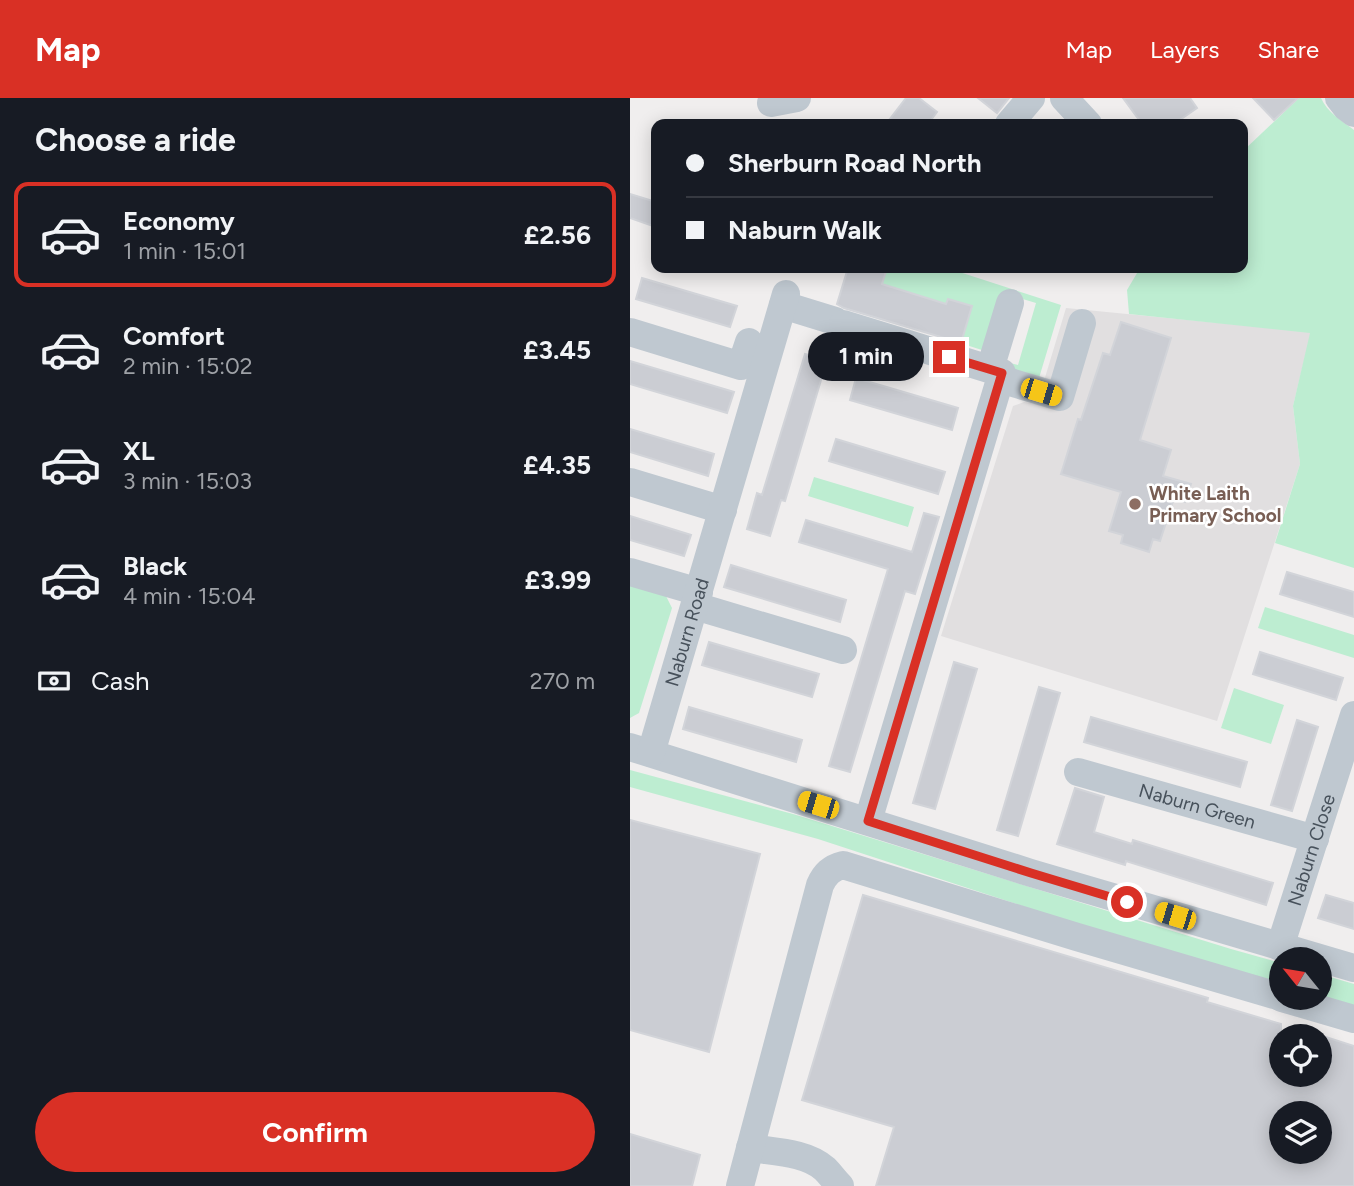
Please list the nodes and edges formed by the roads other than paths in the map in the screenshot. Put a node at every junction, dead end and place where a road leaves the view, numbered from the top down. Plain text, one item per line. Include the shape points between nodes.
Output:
1 (1031, 98) edge
2 (1064, 98) edge
3 (1339, 98) edge
4 (1354, 113) edge
5 (1013, 119) edge
6 (1083, 119) edge
7 (1010, 303) dead end
8 (1082, 323) dead end
9 (630, 332) edge
10 (749, 342) dead end
11 (997, 374) junction
12 (630, 482) edge
13 (723, 510) junction
14 (630, 572) edge
15 (697, 599) junction
16 (843, 650) dead end
17 (1354, 715) edge
18 (641, 750) edge
19 (1078, 772) dead end
20 (868, 821) junction
21 (1315, 839) junction
22 (1280, 947) joint
23 (1332, 962) edge
24 (1354, 968) edge
25 (1269, 993) edge
26 (1325, 1010) edge
27 (1354, 1019) edge
28 (750, 1148) junction
29 (740, 1186) edge
30 (840, 1186) edge

1 - 5 street
2 - 6 street
3 - 4 street
7 - 11 street
8 - 11 street via 1060,397
9 - 10 street via 741,366
11 - 13 street, Naburn Road via 785,300
11 - 20 street
12 - 13 street
13 - 15 street, Naburn Road
14 - 15 street
15 - 16 street
15 - 18 street, Naburn Road
17 - 21 street, Naburn Close
18 - 20 street
19 - 21 street, Naburn Green
20 - 22 street
21 - 22 street, Naburn Close
23 - 24 street
25 - 28 street via 843,864 828,871 820,885
26 - 27 street
28 - 29 street
28 - 30 street via 812,1160

